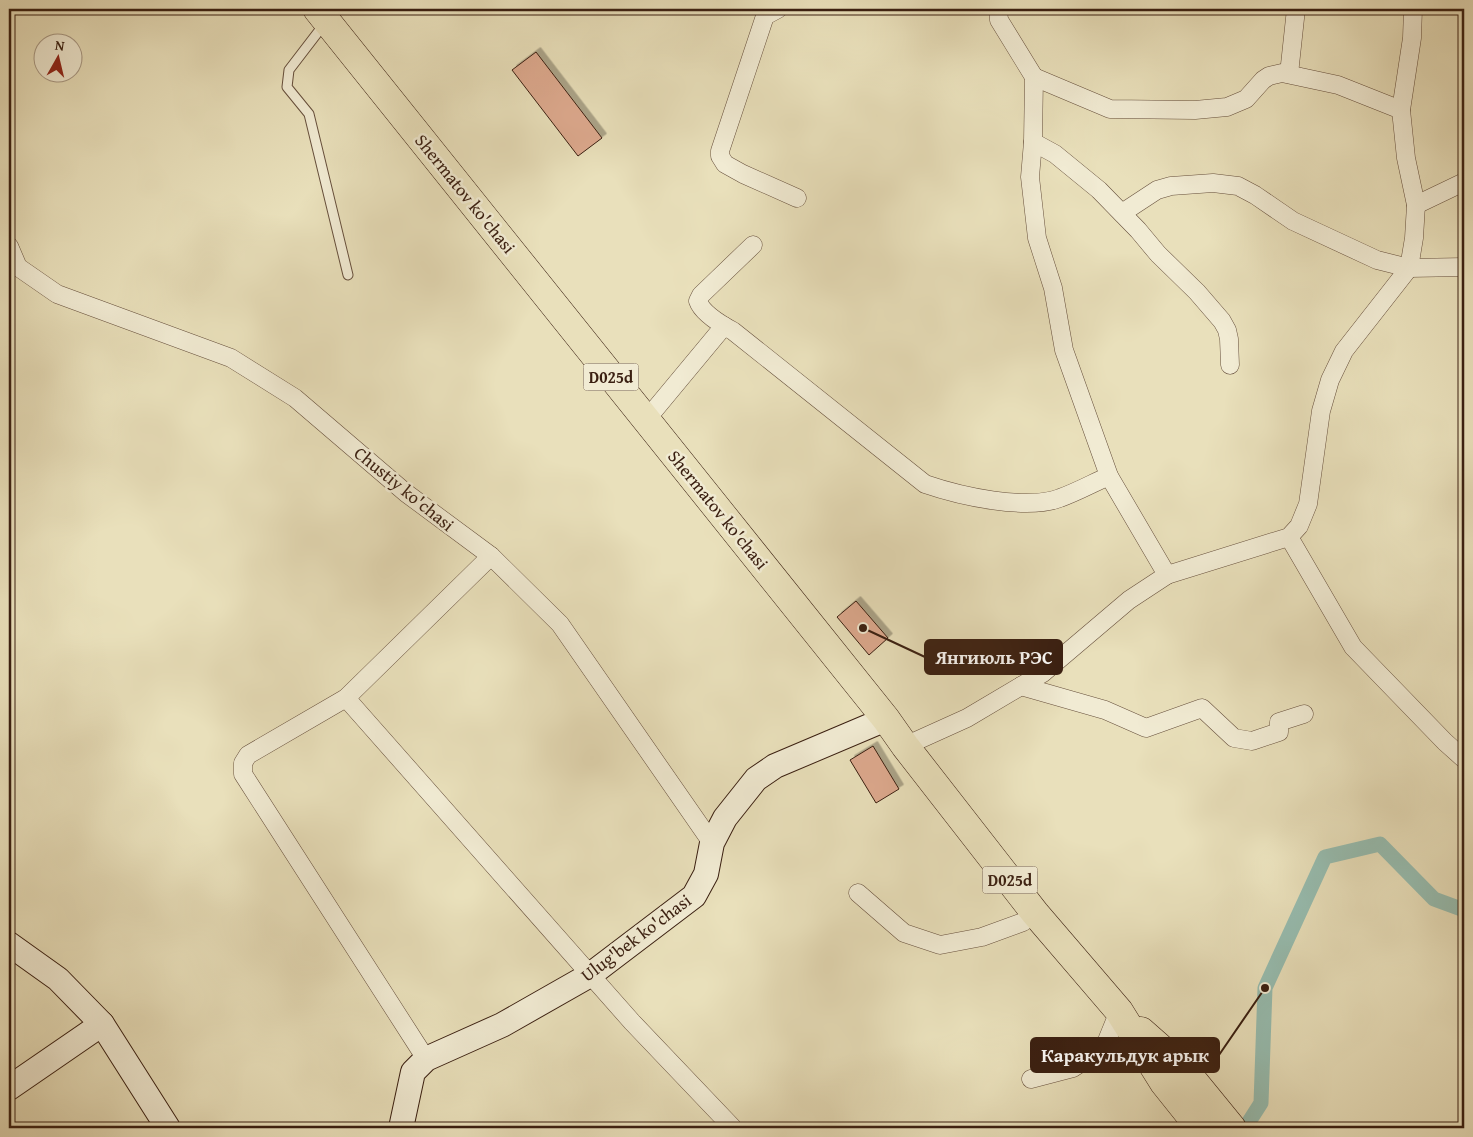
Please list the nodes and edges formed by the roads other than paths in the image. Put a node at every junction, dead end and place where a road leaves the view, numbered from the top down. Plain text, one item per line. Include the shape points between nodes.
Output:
1 (778, 9) edge
2 (1296, 9) edge
3 (1413, 9) edge
4 (996, 12) edge
5 (322, 15) edge
6 (1289, 74) junction
7 (1034, 77) junction
8 (1401, 110) junction
9 (1034, 142) junction
10 (1464, 182) edge
11 (797, 198) dead end
12 (1416, 205) junction
13 (1122, 214) junction
14 (753, 245) dead end
15 (9, 246) edge
16 (1464, 267) edge
17 (1409, 268) junction
18 (348, 276) dead end
19 (724, 326) junction
20 (1230, 365) dead end
21 (646, 420) junction
22 (1109, 476) junction
23 (1289, 538) junction
24 (491, 556) junction
25 (1167, 575) junction
26 (1021, 686) junction
27 (346, 698) junction
28 (1304, 714) dead end
29 (886, 720) junction
30 (905, 746) junction
31 (1464, 759) edge
32 (712, 843) junction
33 (858, 893) dead end
34 (1035, 913) junction
35 (9, 944) edge
36 (590, 975) junction
37 (1118, 1011) junction
38 (102, 1024) junction
39 (426, 1059) junction
40 (1173, 1076) junction
41 (1032, 1079) dead end
42 (9, 1088) edge
43 (168, 1128) edge
44 (401, 1128) edge
45 (733, 1128) edge
46 (1200, 1128) edge
47 (1232, 1128) edge

1 - 11 street via 765,16 720,156 725,164 743,174
2 - 6 street
3 - 8 street
4 - 7 street
5 - 18 lane via 289,70 287,86 309,114
5 - 21 main road, Shermatov ko'chasi / D025d
6 - 7 street via 1269,76 1246,98 1227,107 1195,110 1110,109
6 - 8 street via 1338,85
7 - 9 street
8 - 12 street via 1406,158
9 - 13 street via 1056,154
9 - 22 street via 1030,177 1037,238 1053,288 1064,350
10 - 12 street
12 - 17 street
13 - 17 street via 1157,190 1171,186 1213,183 1238,186 1293,221 1376,260
13 - 20 street via 1222,321 1229,339
14 - 19 street via 699,298 702,308
15 - 24 street, Chustiy ko'chasi via 18,267 57,294 231,358 295,398 406,494
16 - 17 street
17 - 23 street via 1344,351 1330,380 1321,411 1308,504 1300,526
19 - 21 street
19 - 22 street via 925,484 977,498 1042,502 1060,499
21 - 29 main road, Shermatov ko'chasi / D025d
22 - 25 street
23 - 25 street
23 - 31 street via 1353,647
24 - 27 street
24 - 32 street, Chustiy ko'chasi via 560,624
25 - 26 street via 1129,600 1043,673
26 - 28 street via 1105,710 1146,728 1202,708 1234,738 1252,741 1279,732 1279,722
26 - 30 street via 967,718
27 - 36 street
27 - 39 street via 248,755 243,764 244,774
29 - 30 main road, Shermatov ko'chasi / D025d
29 - 32 street, Ulug'bek ko'chasi via 775,766 756,779 725,818
30 - 34 main road, Shermatov ko'chasi / D025d
32 - 36 street, Ulug'bek ko'chasi via 706,874 694,896
33 - 34 street via 904,933 940,945 982,937 1023,922
34 - 37 main road, Shermatov ko'chasi / D025d
35 - 38 street via 58,979
36 - 39 street, Ulug'bek ko'chasi via 502,1025
36 - 45 street
37 - 40 main road, Shermatov ko'chasi / D025d
37 - 41 street via 1104,1048 1073,1068
38 - 42 street
38 - 43 street
39 - 44 street via 414,1072
40 - 46 main road, Shermatov ko'chasi / D025d
40 - 47 main road, Shermatov ko'chasi / D025d

